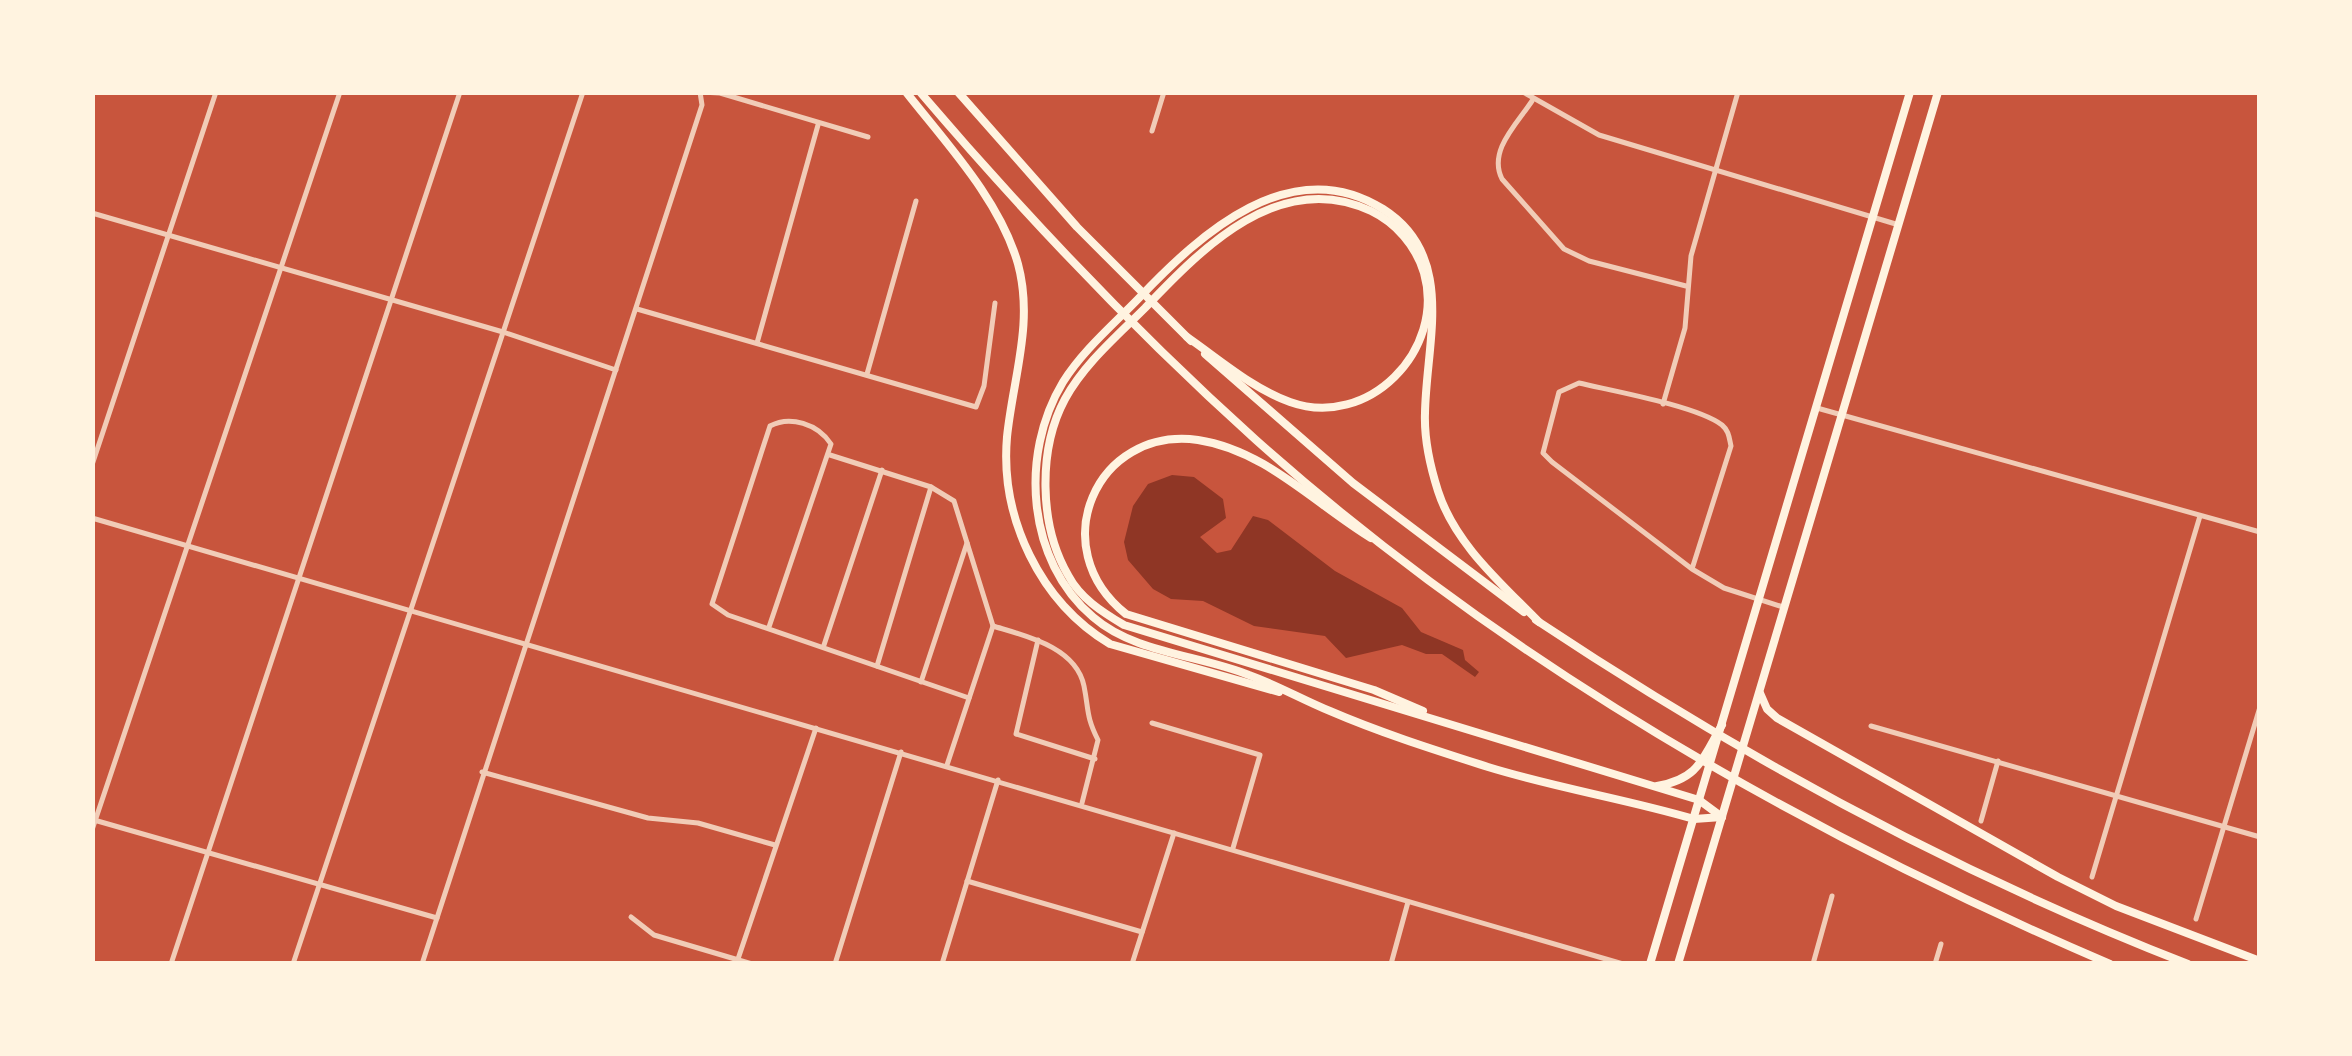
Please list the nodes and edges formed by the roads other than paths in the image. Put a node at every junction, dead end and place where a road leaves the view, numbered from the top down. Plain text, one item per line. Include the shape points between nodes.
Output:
1 (216, 92) edge
2 (340, 92) edge
3 (460, 92) edge
4 (583, 92) edge
5 (906, 92) edge
6 (920, 92) edge
7 (958, 92) edge
8 (1164, 92) edge
9 (1523, 92) edge
10 (1738, 92) edge
11 (1910, 92) edge
12 (1938, 92) edge
13 (700, 93) edge
14 (1532, 100) junction
15 (818, 126) junction
16 (1152, 131) dead end
17 (868, 136) dead end
18 (1714, 174) junction
19 (916, 201) dead end
20 (92, 214) edge
21 (1873, 218) junction
22 (1899, 225) junction
23 (167, 234) junction
24 (284, 268) junction
25 (1686, 286) junction
26 (392, 299) junction
27 (996, 302) dead end
28 (637, 310) junction
29 (503, 332) junction
30 (1187, 338) junction
31 (757, 343) junction
32 (616, 370) junction
33 (868, 374) junction
34 (1663, 404) junction
35 (1817, 408) junction
36 (1842, 415) junction
37 (830, 455) junction
38 (92, 465) edge
39 (882, 470) junction
40 (931, 487) junction
41 (2200, 515) junction
42 (92, 518) edge
43 (2260, 532) edge
44 (967, 541) junction
45 (189, 546) junction
46 (1404, 559) junction
47 (1692, 569) junction
48 (299, 578) junction
49 (1758, 600) junction
50 (1785, 608) junction
51 (411, 610) junction
52 (1539, 622) junction
53 (993, 626) junction
54 (770, 627) junction
55 (1038, 640) junction
56 (524, 645) junction
57 (824, 645) junction
58 (877, 666) junction
59 (921, 682) junction
60 (1760, 693) junction
61 (1290, 694) junction
62 (969, 698) junction
63 (2260, 706) edge
64 (1428, 714) junction
65 (1152, 723) dead end
66 (1722, 725) junction
67 (1871, 726) dead end
68 (816, 728) junction
69 (902, 751) junction
70 (1095, 759) junction
71 (1998, 761) junction
72 (946, 766) junction
73 (482, 772) junction
74 (998, 780) junction
75 (1653, 787) junction
76 (2117, 795) junction
77 (1699, 800) junction
78 (1082, 803) junction
79 (1722, 817) junction
80 (1694, 819) junction
81 (94, 820) edge
82 (1981, 820) dead end
83 (2224, 826) junction
84 (92, 830) edge
85 (1174, 831) junction
86 (2260, 837) edge
87 (775, 845) junction
88 (1233, 848) junction
89 (208, 854) junction
90 (2092, 877) dead end
91 (967, 881) junction
92 (318, 886) junction
93 (1832, 896) dead end
94 (1408, 902) junction
95 (437, 918) junction
96 (630, 918) dead end
97 (2196, 920) dead end
98 (1142, 932) junction
99 (1941, 944) dead end
100 (738, 959) junction
101 (2260, 961) edge
102 (171, 964) edge
103 (293, 964) edge
104 (422, 964) edge
105 (752, 964) edge
106 (834, 964) edge
107 (942, 964) edge
108 (1132, 964) edge
109 (1390, 964) edge
110 (1623, 964) edge
111 (1650, 964) edge
112 (1678, 964) edge
113 (1813, 964) edge
114 (1936, 964) edge
115 (2110, 964) edge
116 (2188, 964) edge

1 - 23 street
2 - 24 street
3 - 26 street
4 - 29 street
5 - 61 highway via 989,203 1018,264 1025,304 1006,467 1011,504 1037,569 1086,630 1110,644
6 - 46 highway via 1149,340 1259,442
7 - 30 highway
8 - 16 street
9 - 14 street
10 - 18 street
11 - 21 highway
12 - 22 highway
13 - 15 street via 720,93
13 - 28 street via 702,105
14 - 18 street via 1599,136
14 - 25 street via 1499,151 1495,166 1502,180 1564,249 1589,262
15 - 17 street
15 - 31 street
18 - 21 street
18 - 25 street
19 - 33 street
20 - 23 street
21 - 22 street
21 - 35 highway
22 - 36 highway
23 - 24 street
23 - 38 street
24 - 26 street
24 - 45 street
25 - 34 street via 1686,328
26 - 29 street
26 - 48 street
27 - 33 street via 976,408
28 - 31 street
28 - 32 street
29 - 32 street
29 - 51 street
30 - 52 highway via 1352,484
30 - 64 highway via 1290,402 1318,409 1346,405 1372,395 1407,366 1424,331 1428,292 1416,253 1376,214 1330,199 1281,206 1235,224 1101,353 1066,398 1046,462 1056,545 1067,575 1084,598 1124,625 1363,701
31 - 33 street
32 - 56 street
34 - 47 street via 1728,432 1730,446
34 - 47 street via 1567,384 1543,453
35 - 36 street
35 - 49 highway
36 - 41 street
36 - 50 highway
37 - 39 street
37 - 54 street
37 - 54 street via 827,438 808,425 781,420 770,426 712,604
39 - 40 street
39 - 57 street
40 - 44 street via 954,501
40 - 58 street
41 - 43 street
41 - 76 street
42 - 45 street
44 - 53 street
44 - 59 street
45 - 48 street
45 - 81 street
46 - 64 highway via 1250,456 1196,440 1146,446 1120,460 1084,525 1083,550 1093,577 1126,614 1374,690
46 - 115 highway via 1498,628 1766,797 1921,880
47 - 49 street
48 - 51 street
48 - 89 street
49 - 50 street
49 - 66 highway
50 - 60 highway
51 - 56 street
51 - 92 street
52 - 61 highway via 1476,557 1439,496 1424,414 1434,289 1427,262 1385,210 1362,199 1288,194 1226,218 1094,344 1063,383 1045,423 1036,506 1058,576 1094,619 1118,635
52 - 116 highway via 1776,770 1976,873
53 - 55 street
53 - 62 street
54 - 57 street
55 - 70 street via 1070,661 1084,684 1084,712 1098,740
55 - 70 street via 1016,734
56 - 68 street
56 - 73 street
57 - 58 street
58 - 59 street
59 - 62 street
60 - 79 highway
60 - 101 highway via 1778,718 2058,877
61 - 80 highway via 1493,768
62 - 72 street
63 - 83 street
64 - 75 highway
65 - 88 street via 1260,755
66 - 75 highway via 1694,773
66 - 77 highway
67 - 71 street
68 - 69 street
68 - 87 street
69 - 72 street
69 - 106 street
70 - 78 street
71 - 76 street
71 - 82 street
72 - 74 street
73 - 87 street
73 - 95 street
74 - 78 street
74 - 91 street
75 - 77 highway
76 - 83 street
76 - 90 street
77 - 79 highway
77 - 80 highway
78 - 85 street
79 - 80 highway
79 - 112 highway
80 - 111 highway
81 - 84 street
81 - 89 street
83 - 86 street
83 - 97 street
85 - 88 street
85 - 98 street
87 - 100 street
88 - 94 street
89 - 92 street
89 - 102 street
91 - 98 street
91 - 107 street
92 - 95 street
92 - 103 street
93 - 113 street
94 - 109 street
94 - 110 street
95 - 104 street
96 - 100 street via 654,935
98 - 108 street
99 - 114 street
100 - 105 street

